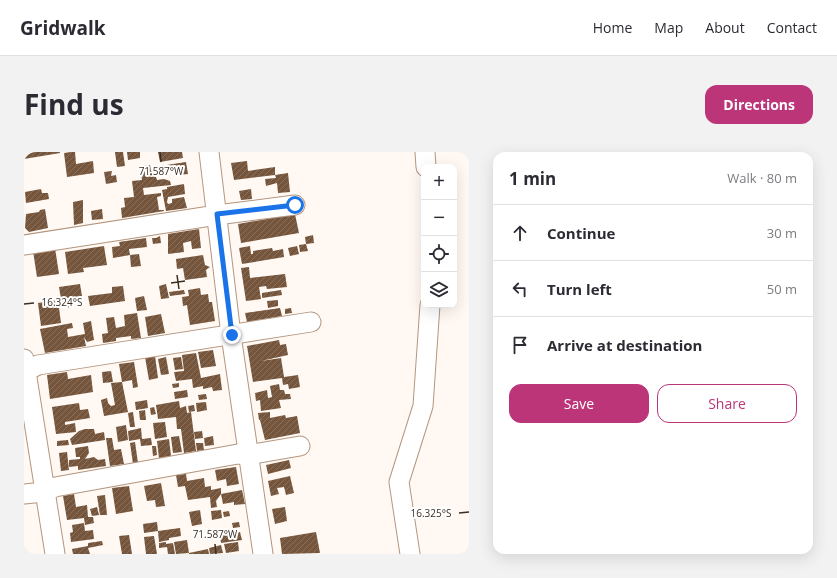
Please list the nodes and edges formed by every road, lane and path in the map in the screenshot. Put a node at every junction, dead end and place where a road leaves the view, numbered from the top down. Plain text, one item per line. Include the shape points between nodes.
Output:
1 (209, 152) edge
2 (425, 152) edge
3 (426, 164) edge
4 (295, 205) dead end
5 (217, 214) junction
6 (24, 245) edge
7 (430, 308) edge
8 (311, 322) dead end
9 (232, 335) junction
10 (25, 367) edge
11 (300, 446) dead end
12 (248, 455) junction
13 (44, 492) junction
14 (24, 494) edge
15 (55, 554) edge
16 (263, 554) edge
17 (410, 554) edge

1 - 5 street
2 - 3 street
4 - 5 street
5 - 6 street
5 - 9 street
7 - 17 street via 423,406 399,482
8 - 9 street
9 - 10 street
9 - 12 street
10 - 13 street
11 - 12 street
12 - 13 street via 238,454 71,484
12 - 16 street
13 - 14 street
13 - 15 street

